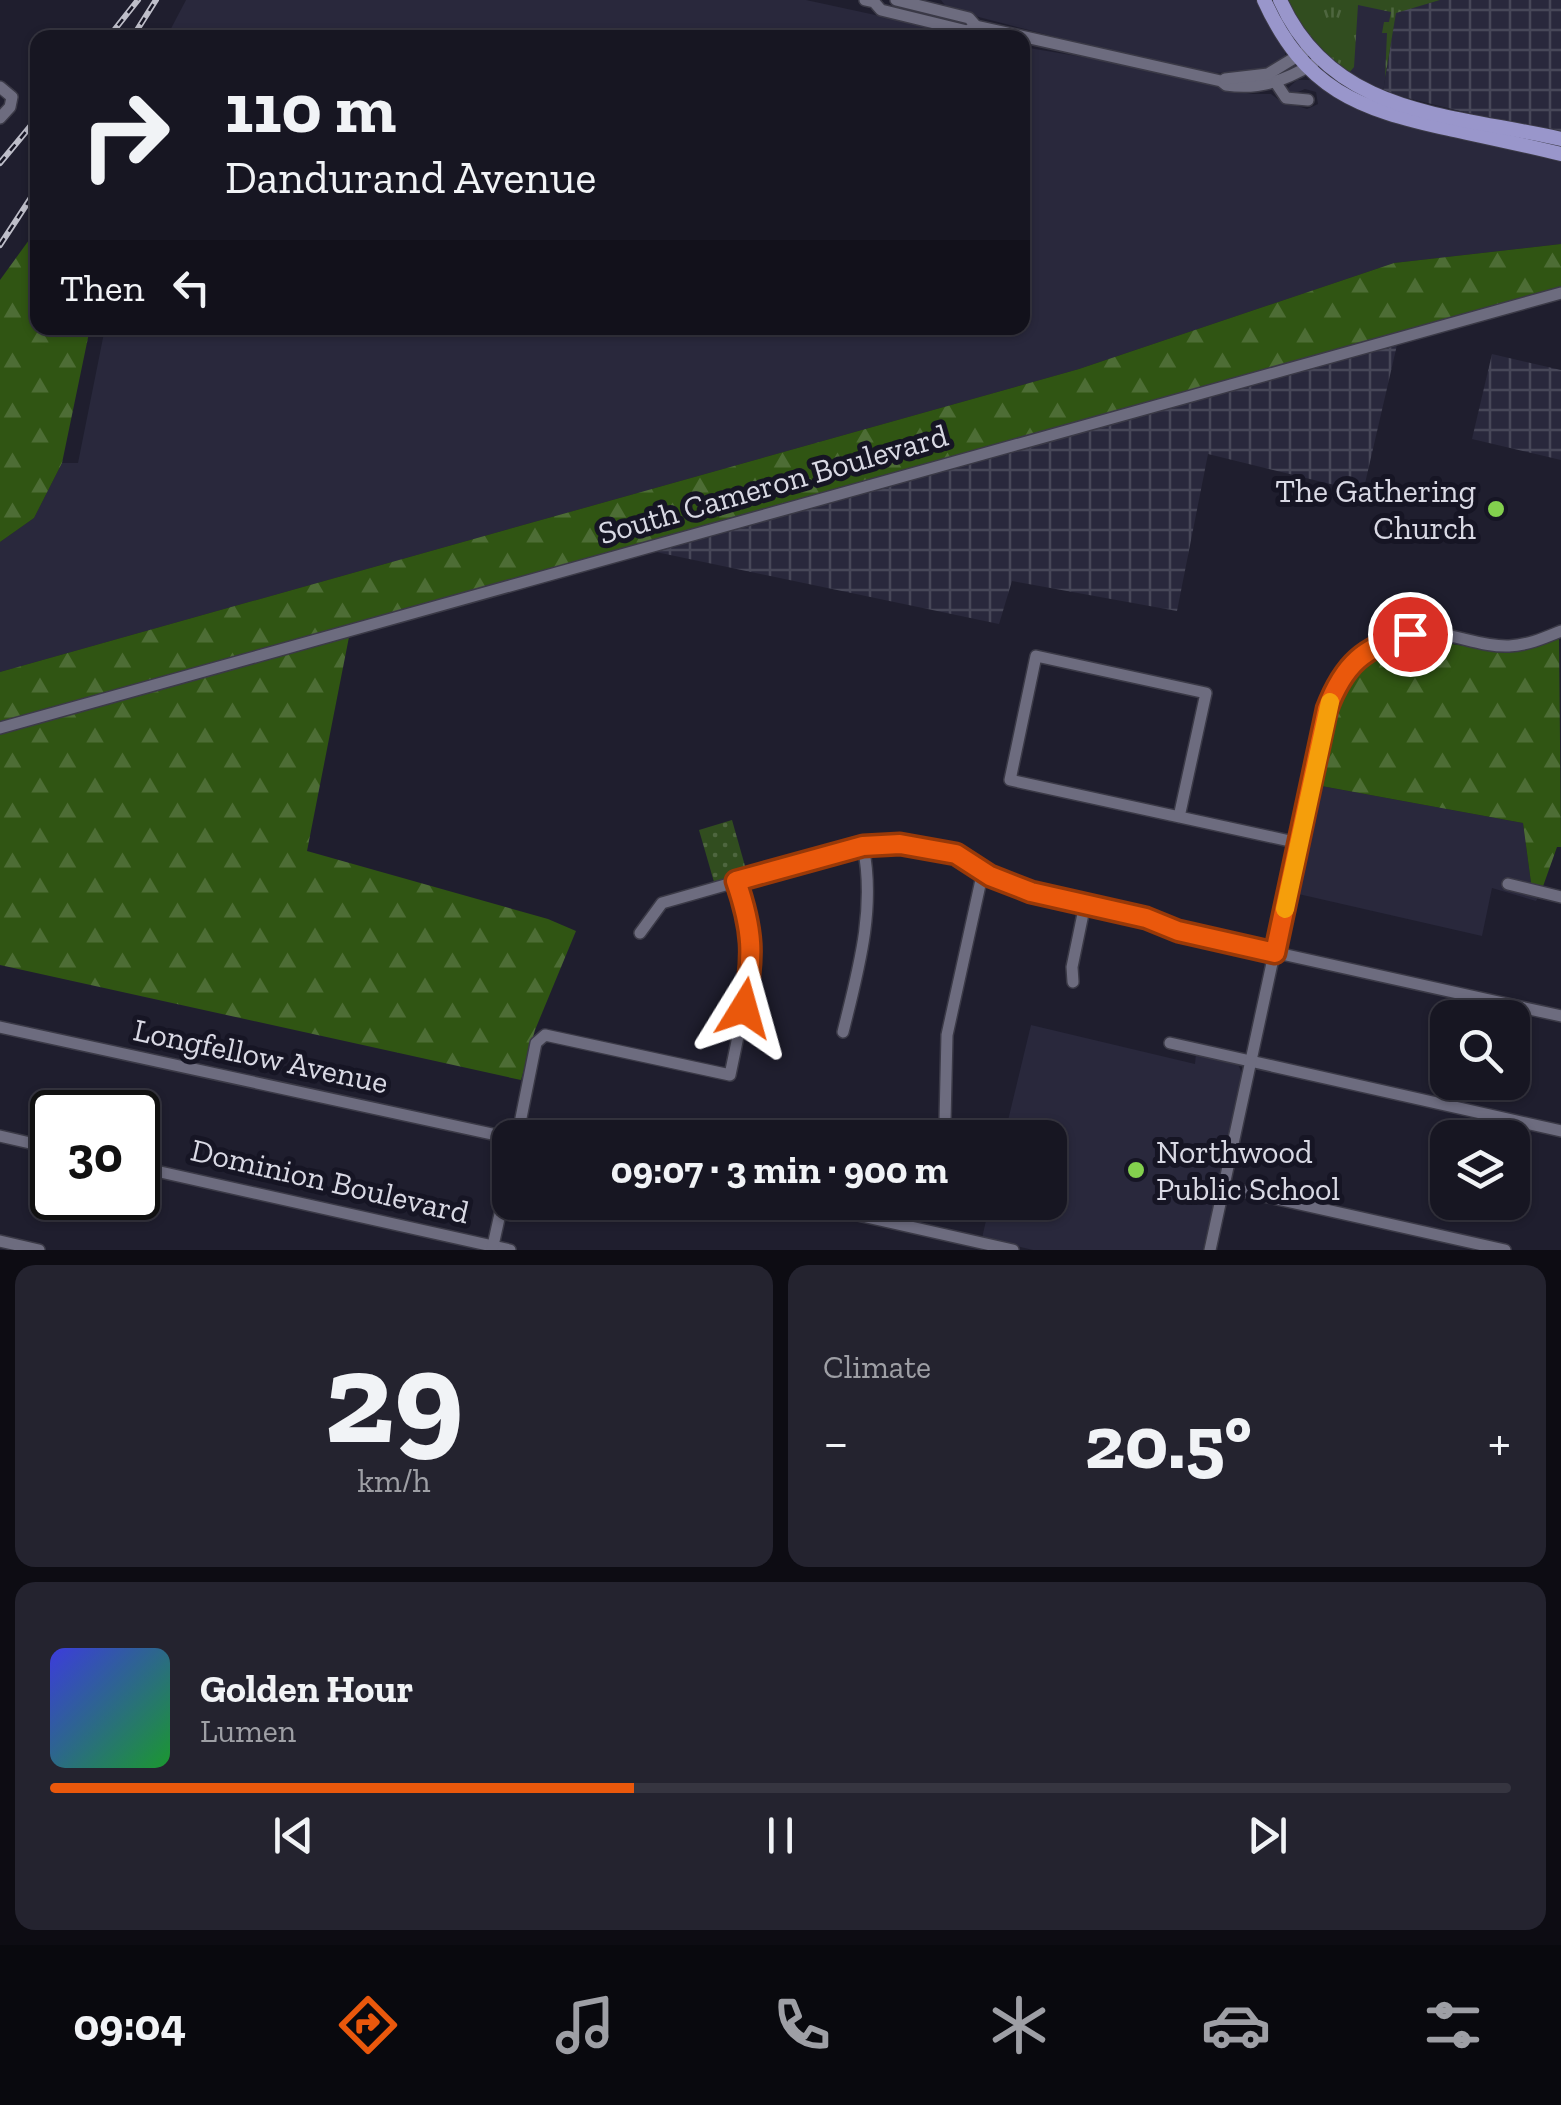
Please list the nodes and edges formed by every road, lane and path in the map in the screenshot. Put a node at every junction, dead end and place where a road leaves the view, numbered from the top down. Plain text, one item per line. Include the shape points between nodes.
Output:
1 (896, 0) edge
2 (1264, 0) edge
3 (1280, 0) edge
4 (872, 1) edge
5 (925, 9) edge
6 (994, 30) edge
7 (1030, 38) edge
8 (1309, 58) junction
9 (1222, 81) junction
10 (1276, 83) junction
11 (3, 88) edge
12 (1308, 100) dead end
13 (0, 118) edge
14 (1561, 139) edge
15 (1561, 154) edge
16 (1561, 293) edge
17 (1561, 631) edge
18 (0, 728) edge
19 (1179, 817) junction
20 (1299, 843) junction
21 (863, 846) junction
22 (984, 872) junction
23 (736, 881) junction
24 (1508, 884) dead end
25 (1561, 897) edge
26 (1085, 904) junction
27 (640, 933) dead end
28 (1275, 953) junction
29 (1072, 982) dead end
30 (1561, 1016) edge
31 (0, 1027) edge
32 (843, 1032) dead end
33 (1170, 1043) dead end
34 (1252, 1060) junction
35 (517, 1120) edge
36 (945, 1120) edge
37 (1561, 1130) edge
38 (492, 1133) edge
39 (0, 1136) edge
40 (30, 1143) edge
41 (160, 1172) edge
42 (1224, 1186) junction
43 (499, 1220) edge
44 (880, 1220) edge
45 (0, 1242) edge
46 (493, 1248) edge
47 (40, 1250) edge
48 (510, 1250) edge
49 (1013, 1250) edge
50 (1210, 1250) edge
51 (1505, 1250) edge

1 - 5 street
2 - 8 main road
3 - 8 main road
4 - 5 street via 881,10
5 - 6 street
7 - 9 street
8 - 9 street
8 - 10 street
8 - 14 main road via 1402,107
8 - 15 main road via 1345,97 1379,113
9 - 10 street via 1241,88
10 - 12 street via 1286,98
11 - 13 street via 12,96
16 - 18 street, South Cameron Boulevard
17 - 20 street via 1512,646 1410,634 1363,654 1336,685 1327,709
19 - 19 street via 1206,693 1036,656 1010,780
19 - 20 street
20 - 28 street
21 - 22 street via 930,848 956,854
21 - 23 street
21 - 32 street via 864,946
22 - 26 street
22 - 36 street via 947,1035
23 - 27 street via 662,903
23 - 35 street via 751,929 751,974 730,1075 545,1035 536,1043
24 - 25 street
26 - 28 street
26 - 29 street
28 - 30 street
28 - 34 street
31 - 38 street, Longfellow Avenue
33 - 34 street
34 - 37 street
34 - 42 street
39 - 40 street
41 - 46 street, Dominion Boulevard
42 - 50 street
42 - 51 street
43 - 46 street
44 - 49 street
45 - 47 street
46 - 48 street, Dominion Boulevard

